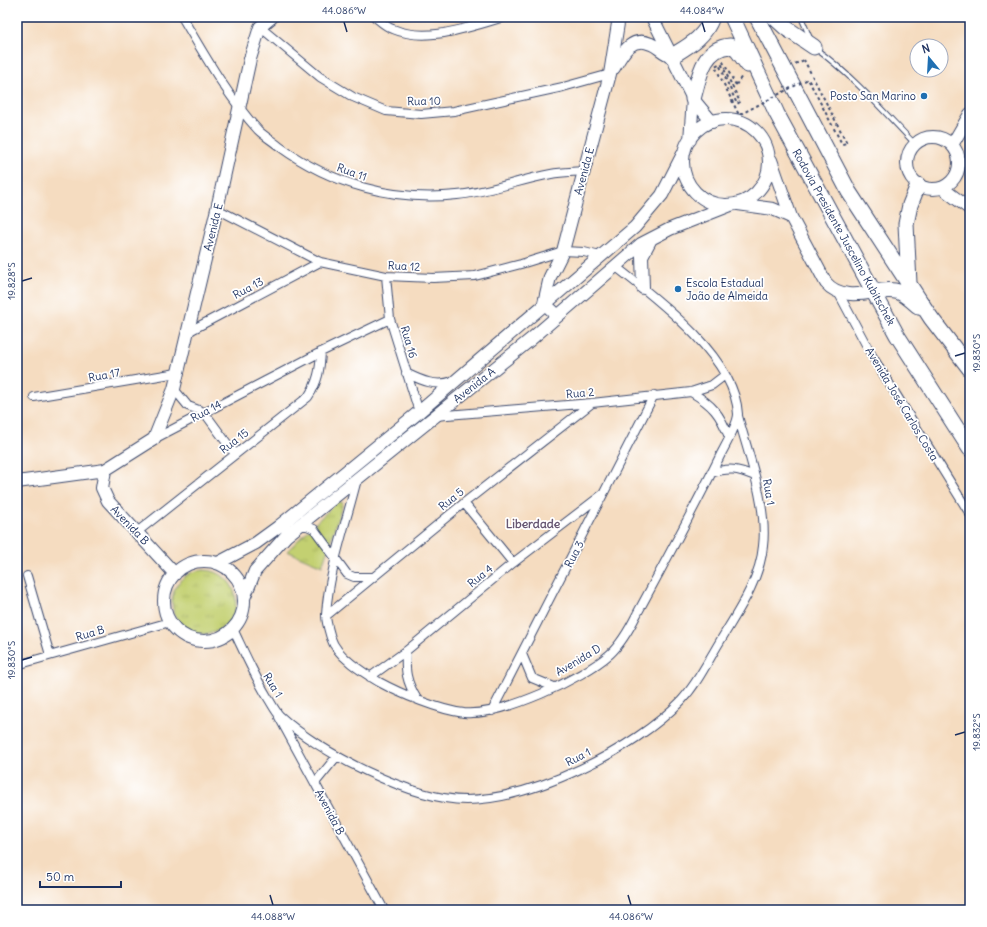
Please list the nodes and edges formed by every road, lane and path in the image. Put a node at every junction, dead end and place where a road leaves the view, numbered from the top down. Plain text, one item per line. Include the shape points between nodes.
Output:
1 (182, 17) edge
2 (272, 17) edge
3 (375, 17) edge
4 (505, 17) edge
5 (619, 17) edge
6 (652, 17) edge
7 (712, 17) edge
8 (732, 17) edge
9 (757, 17) edge
10 (774, 17) edge
11 (801, 17) edge
12 (260, 27) junction
13 (814, 47) junction
14 (672, 56) junction
15 (804, 60) dead end
16 (610, 74) junction
17 (736, 85) dead end
18 (693, 98) junction
19 (239, 108) junction
20 (776, 114) junction
21 (970, 114) edge
22 (712, 122) junction
23 (690, 140) junction
24 (949, 142) junction
25 (915, 144) junction
26 (684, 152) junction
27 (769, 153) junction
28 (584, 171) junction
29 (918, 185) junction
30 (946, 186) junction
31 (733, 204) junction
32 (965, 205) edge
33 (217, 209) junction
34 (791, 217) junction
35 (651, 239) junction
36 (563, 251) junction
37 (600, 256) junction
38 (320, 262) junction
39 (615, 266) junction
40 (386, 276) junction
41 (910, 284) junction
42 (643, 288) junction
43 (838, 292) junction
44 (874, 292) junction
45 (544, 303) junction
46 (558, 316) junction
47 (931, 318) junction
48 (390, 319) junction
49 (186, 333) junction
50 (321, 352) junction
51 (970, 369) edge
52 (177, 373) junction
53 (406, 373) junction
54 (725, 375) junction
55 (458, 379) junction
56 (174, 389) junction
57 (691, 392) junction
58 (654, 395) junction
59 (34, 397) dead end
60 (592, 403) junction
61 (204, 412) junction
62 (419, 412) junction
63 (433, 416) junction
64 (738, 416) junction
65 (729, 437) junction
66 (154, 439) junction
67 (970, 449) edge
68 (235, 454) junction
69 (105, 470) junction
70 (711, 473) junction
71 (755, 476) junction
72 (357, 478) junction
73 (17, 482) edge
74 (605, 493) junction
75 (464, 503) junction
76 (970, 514) edge
77 (298, 526) junction
78 (137, 532) junction
79 (336, 560) junction
80 (218, 563) junction
81 (513, 563) junction
82 (175, 574) junction
83 (27, 576) dead end
84 (372, 577) junction
85 (244, 598) junction
86 (326, 616) junction
87 (170, 622) junction
88 (233, 629) junction
89 (406, 651) junction
90 (522, 654) junction
91 (50, 656) junction
92 (17, 665) edge
93 (370, 677) junction
94 (554, 687) junction
95 (417, 698) junction
96 (492, 711) junction
97 (278, 714) junction
98 (337, 756) junction
99 (315, 783) junction
100 (384, 910) edge

1 - 19 street, Rua 11
2 - 12 street
3 - 4 street via 392,29 420,35 458,30
5 - 16 street, Avenida E
6 - 14 street
7 - 14 highway via 709,26 695,42
8 - 20 highway, Rodovia Presidente Juscelino Kubitschek
9 - 41 highway via 849,192
10 - 13 highway
11 - 13 lane
12 - 16 street, Rua 10 via 320,77 353,97 386,111 421,114 454,112
12 - 19 street, Avenida E
13 - 25 lane via 865,90
14 - 16 street via 642,41 625,49
14 - 18 street
15 - 17 path, bridge via 847,143 842,144 808,79 739,115 715,66 719,64 737,104 740,102 720,63 723,62
16 - 28 street, Avenida E
18 - 20 highway via 700,71 707,58 716,50 730,46 737,50
18 - 22 street
18 - 23 street
19 - 28 street, Rua 11 via 260,131 304,163 340,181 385,193 415,197 456,196 552,174
19 - 33 street, Avenida E
20 - 44 highway, Rodovia Presidente Juscelino Kubitschek
21 - 24 street
22 - 23 street via 700,129
22 - 27 street via 734,120 754,129 764,140
23 - 26 street
24 - 25 street via 929,137
24 - 30 street via 957,152 959,164 956,177
25 - 29 street via 909,152 907,161 908,170
26 - 31 street via 683,166 694,190 704,199 717,204
26 - 37 street, Avenida A via 662,195 634,227
27 - 31 street via 769,168 765,182 756,193 744,201
27 - 34 street, Avenida José Carlos Costa
28 - 36 street, Avenida E
29 - 30 street via 930,189
29 - 41 highway via 906,224
30 - 32 street
31 - 34 street via 774,209
31 - 35 street, Avenida A
33 - 38 street, Rua 12
33 - 49 street, Avenida E
34 - 43 street, Avenida José Carlos Costa via 826,283
35 - 39 street, Avenida A
35 - 42 street via 642,256
36 - 37 street, Rua 12
36 - 40 street, Rua 12 via 475,276
36 - 45 street, Avenida E via 550,277
37 - 45 street, Avenida A
38 - 40 street, Rua 12
38 - 49 street, Rua 13
39 - 42 street
39 - 46 street, Avenida A
40 - 48 street, Rua 16
41 - 47 highway
42 - 54 street via 708,349
43 - 44 street
43 - 76 street, Avenida José Carlos Costa via 871,354
44 - 47 highway via 898,290
44 - 67 highway, Rodovia Presidente Juscelino Kubitschek via 897,335
45 - 46 street
45 - 55 street, Avenida A
46 - 63 street, Avenida A
47 - 51 highway
48 - 50 street, Rua 14
48 - 53 street, Rua 16
49 - 52 street, Avenida E
50 - 61 street, Rua 14
50 - 68 street, Rua 15 via 319,373 308,397
52 - 56 street, Avenida E
52 - 59 street, Rua 17
53 - 55 street via 432,384 445,384
53 - 62 street, Rua 16
54 - 57 street, Rua 2 via 712,385
54 - 64 street via 734,396
55 - 62 street, Avenida A
56 - 61 street via 188,406
56 - 66 street, Avenida E
57 - 58 street, Rua 2
57 - 65 street via 708,403 722,418
58 - 60 street, Rua 2
58 - 74 street, Rua 3
60 - 63 street, Rua 2
60 - 75 street, Rua 5
61 - 66 street, Rua 14
61 - 68 street
62 - 80 street, Avenida A via 278,527 256,543
63 - 72 street, Avenida A
64 - 65 street, Avenida D
64 - 71 street, Rua 1
65 - 70 street, Avenida D
66 - 69 street, Rua 14
68 - 78 street, Rua 15
69 - 73 street, Rua 14
69 - 78 street, Avenida B via 102,488 108,502
70 - 71 street via 737,469
70 - 94 street, Avenida D via 625,636 610,654
71 - 98 street, Rua 1 via 764,546 760,565 745,598 697,681 664,717 633,740 563,777 500,797 464,800 420,792
72 - 77 street, Avenida A
72 - 79 street, Avenida D
74 - 81 street, Rua 4
74 - 90 street, Rua 3
75 - 81 street
75 - 84 street, Rua 5
77 - 79 street via 314,529
77 - 85 street, Avenida A via 255,571
78 - 82 street, Avenida B
79 - 84 street via 347,574 354,577
79 - 86 street, Avenida D
80 - 82 street via 194,562
80 - 85 street via 236,577 242,586
81 - 89 street, Rua 4
82 - 87 street via 167,586 164,598 165,611
83 - 91 street
84 - 86 street, Rua 5
85 - 88 street via 241,617
86 - 93 street, Avenida D via 332,640 347,660
87 - 88 street via 179,632 190,638 202,640 214,639
87 - 91 street, Rua B
88 - 97 street, Rua 1 via 252,672
89 - 93 street, Rua 4
89 - 95 street via 405,670 408,685
90 - 94 street via 532,678
90 - 96 street, Rua 3
91 - 92 street, Rua B
93 - 95 street, Avenida D via 393,690
94 - 96 street, Avenida D via 521,703
95 - 96 street, Avenida D via 464,713
97 - 98 street, Rua 1
97 - 99 street, Avenida B
98 - 99 street
99 - 100 street, Avenida B

